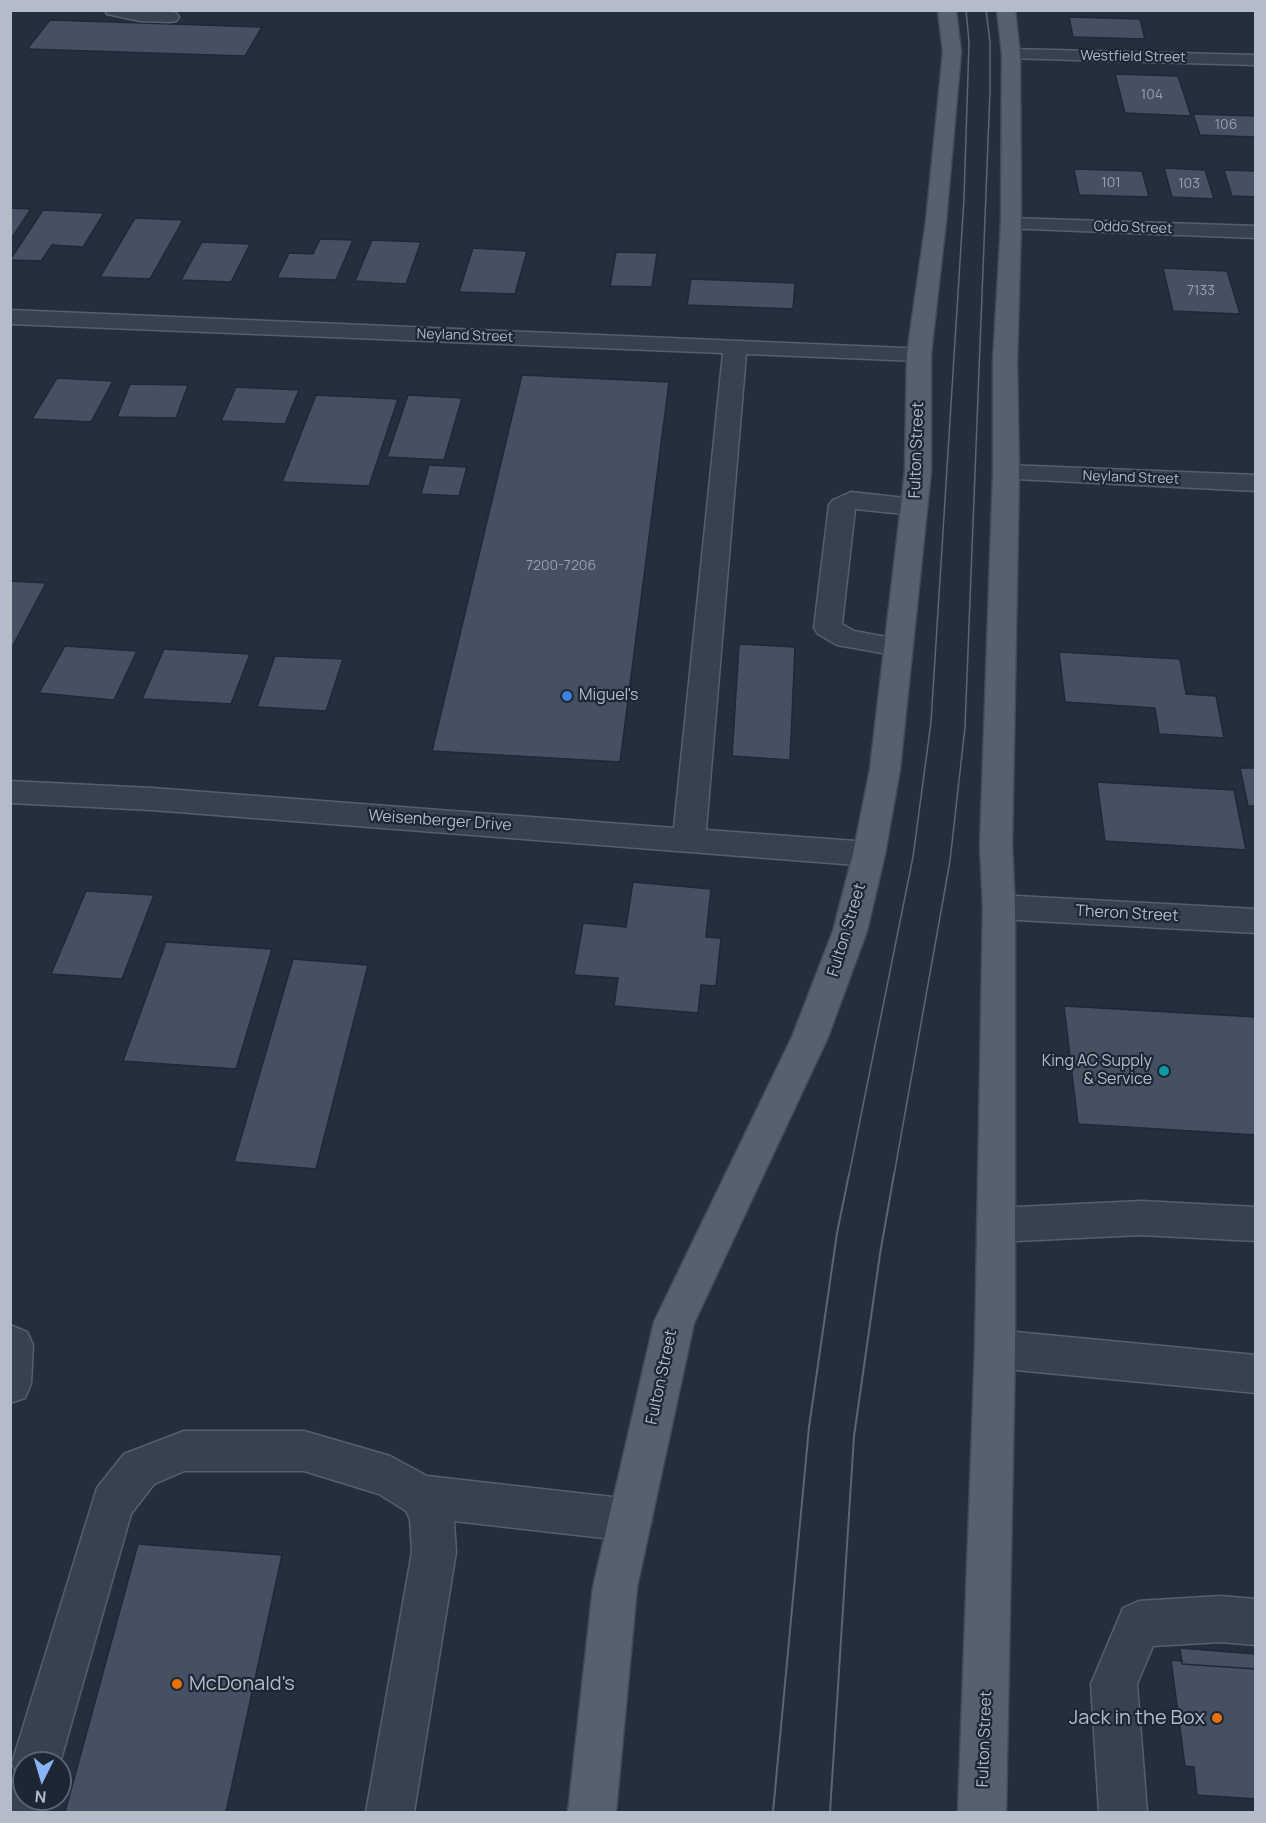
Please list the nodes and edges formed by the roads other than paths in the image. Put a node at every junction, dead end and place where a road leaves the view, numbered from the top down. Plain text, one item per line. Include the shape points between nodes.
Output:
1 (112, 10) edge
2 (947, 10) edge
3 (1006, 10) edge
4 (170, 17) dead end
5 (1011, 54) junction
6 (1256, 60) edge
7 (1011, 224) junction
8 (1256, 232) edge
9 (10, 317) edge
10 (735, 347) junction
11 (919, 354) junction
12 (1006, 473) junction
13 (1256, 483) edge
14 (914, 507) junction
15 (899, 646) junction
16 (10, 792) edge
17 (689, 840) junction
18 (869, 854) junction
19 (999, 907) junction
20 (1256, 921) edge
21 (1256, 1224) edge
22 (996, 1225) junction
23 (10, 1343) edge
24 (995, 1349) junction
25 (1256, 1374) edge
26 (10, 1384) edge
27 (420, 1496) junction
28 (630, 1520) junction
29 (1256, 1622) edge
30 (40, 1751) edge
31 (390, 1812) edge
32 (592, 1812) edge
33 (982, 1812) edge
34 (1123, 1812) edge

1 - 4 street
2 - 11 main road, Fulton Street via 952,52
3 - 5 main road, Fulton Street
5 - 6 street, Westfield Street
5 - 7 main road, Fulton Street
7 - 8 street, Oddo Street
7 - 12 main road, Fulton Street via 1005,362
9 - 10 street, Neyland Street
10 - 11 street, Neyland Street
10 - 17 street
11 - 14 main road, Fulton Street
12 - 13 street, Neyland Street
12 - 19 main road, Fulton Street via 996,846
14 - 15 main road, Fulton Street
14 - 15 street via 851,500 842,505 828,628 847,639
15 - 18 main road, Fulton Street via 885,769
16 - 17 street, Weisenberger Drive via 153,799
17 - 18 street, Weisenberger Drive
18 - 28 main road, Fulton Street via 850,930 810,1038 674,1322
19 - 20 street, Theron Street
19 - 22 main road, Fulton Street
21 - 22 street via 1141,1218
22 - 24 main road, Fulton Street
23 - 26 street
24 - 25 street
24 - 33 main road, Fulton Street
27 - 28 street
27 - 30 street via 390,1477 304,1451 184,1451 139,1469 112,1503
27 - 31 street via 432,1514 435,1552
28 - 32 main road, Fulton Street via 615,1587
29 - 34 street via 1220,1619 1139,1624 1114,1684

